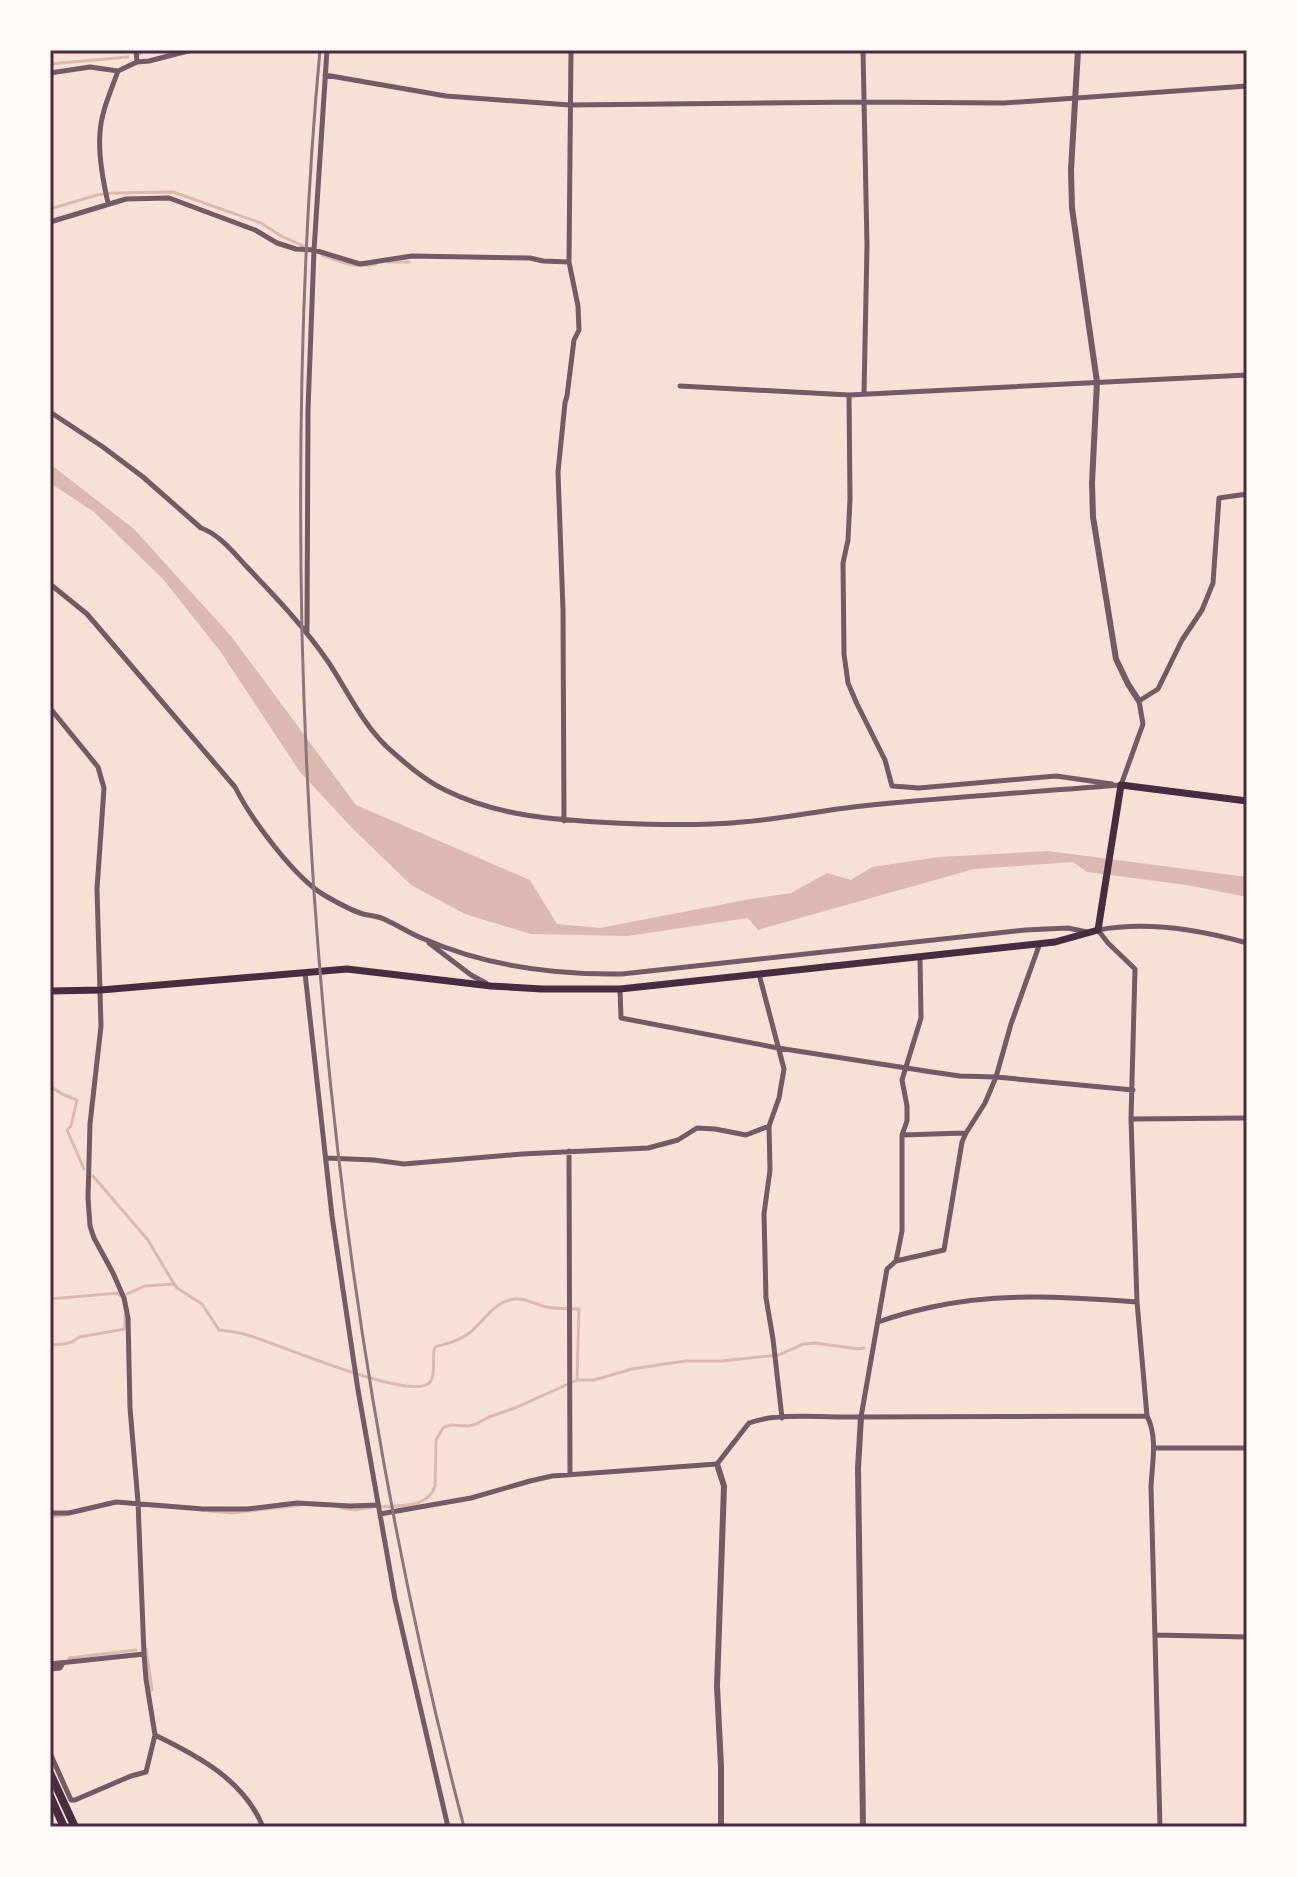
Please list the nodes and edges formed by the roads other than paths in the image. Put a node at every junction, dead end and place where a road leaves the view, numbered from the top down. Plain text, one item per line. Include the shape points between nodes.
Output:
1 (136, 50) edge
2 (192, 50) edge
3 (327, 50) edge
4 (571, 50) edge
5 (863, 50) edge
6 (1078, 50) edge
7 (137, 62) junction
8 (118, 71) junction
9 (50, 73) edge
10 (325, 75) junction
11 (1247, 86) edge
12 (1074, 99) junction
13 (863, 102) junction
14 (570, 105) junction
15 (108, 203) junction
16 (50, 222) edge
17 (314, 250) junction
18 (569, 262) junction
19 (1247, 375) edge
20 (1097, 382) junction
21 (680, 386) dead end
22 (864, 393) junction
23 (849, 395) junction
24 (50, 412) edge
25 (1247, 494) edge
26 (50, 584) edge
27 (307, 633) junction
28 (1139, 701) junction
29 (50, 708) edge
30 (1121, 785) junction
31 (1247, 801) edge
32 (564, 821) junction
33 (1098, 930) junction
34 (1088, 933) junction
35 (426, 940) junction
36 (1040, 943) junction
37 (1247, 943) edge
38 (920, 957) junction
39 (305, 973) junction
40 (759, 974) junction
41 (491, 986) junction
42 (620, 989) junction
43 (101, 990) junction
44 (50, 991) edge
45 (778, 1048) junction
46 (904, 1067) junction
47 (996, 1077) junction
48 (1133, 1090) junction
49 (1247, 1118) edge
50 (1131, 1119) junction
51 (769, 1126) junction
52 (966, 1133) junction
53 (902, 1135) junction
54 (569, 1151) junction
55 (326, 1158) junction
56 (896, 1261) junction
57 (1137, 1302) junction
58 (878, 1322) junction
59 (1147, 1416) junction
60 (861, 1417) junction
61 (782, 1418) junction
62 (1154, 1448) junction
63 (1247, 1448) edge
64 (717, 1464) junction
65 (570, 1475) junction
66 (138, 1502) junction
67 (378, 1505) junction
68 (50, 1513) edge
69 (380, 1514) junction
70 (1155, 1635) junction
71 (1247, 1637) edge
72 (144, 1654) junction
73 (50, 1667) edge
74 (155, 1735) junction
75 (50, 1753) edge
76 (50, 1773) edge
77 (50, 1796) edge
78 (64, 1827) edge
79 (75, 1827) edge
80 (263, 1827) edge
81 (448, 1827) edge
82 (721, 1827) edge
83 (863, 1827) edge
84 (1160, 1827) edge

1 - 7 street
2 - 7 street
3 - 10 street
4 - 14 street
5 - 13 street
6 - 12 street
7 - 8 street
8 - 9 street via 90,67
8 - 15 street via 99,131
10 - 14 street via 446,96
10 - 17 street
11 - 12 street
12 - 13 street
12 - 20 street via 1072,208
13 - 14 street
13 - 22 street
14 - 18 street
15 - 16 street
15 - 17 street via 169,198 277,243
17 - 18 street via 360,264 412,256
17 - 27 street
18 - 32 street via 579,330 558,472
19 - 20 street
20 - 22 street
20 - 28 street via 1093,517 1116,659
21 - 23 street
22 - 23 street
23 - 30 street via 844,654 848,683 892,786 1056,776
24 - 27 street via 143,477 233,552
25 - 28 street via 1219,498 1213,583 1158,689
26 - 35 street via 87,614 235,787 293,869 322,894
27 - 32 street via 358,713 419,774 477,804
28 - 30 street via 1143,724
29 - 43 street via 98,767 104,788 97,889
30 - 31 main road
30 - 32 street via 864,806 744,822
30 - 33 main road
33 - 34 main road
33 - 37 street via 1163,927
33 - 48 street via 1135,969
34 - 35 street via 1068,928 1025,930 622,974 542,971
34 - 36 main road
35 - 41 street
36 - 38 main road
36 - 47 street
38 - 40 main road
38 - 46 street via 921,1018
39 - 41 main road via 347,969
39 - 43 main road
39 - 55 street
40 - 42 main road
40 - 45 street
41 - 42 main road
42 - 45 street via 621,1018
43 - 44 main road
43 - 66 street via 90,1124 90,1226 128,1318
45 - 46 street
45 - 51 street via 784,1069
46 - 47 street
46 - 53 street via 907,1121
47 - 48 street
47 - 52 street
48 - 50 street
49 - 50 street
50 - 57 street
51 - 54 street via 746,1135 697,1128 648,1148
51 - 61 street via 766,1298
52 - 53 street
52 - 56 street via 944,1250
53 - 56 street via 902,1231
54 - 55 street via 404,1164
54 - 65 street
55 - 67 street
56 - 58 street via 887,1269
57 - 58 street via 1034,1296 981,1300
57 - 59 street
58 - 60 street
59 - 60 street
59 - 62 street
60 - 61 street
60 - 83 street
61 - 64 street via 749,1423
62 - 63 street
62 - 70 street
64 - 65 street
64 - 82 street via 724,1486 717,1686
65 - 69 street
66 - 67 street via 203,1509
66 - 68 street
66 - 72 street
67 - 69 street
69 - 81 street
70 - 71 street
70 - 84 street
72 - 73 street
72 - 74 street
74 - 75 street via 146,1772 75,1800
74 - 80 street via 231,1781
76 - 79 highway
77 - 78 highway

